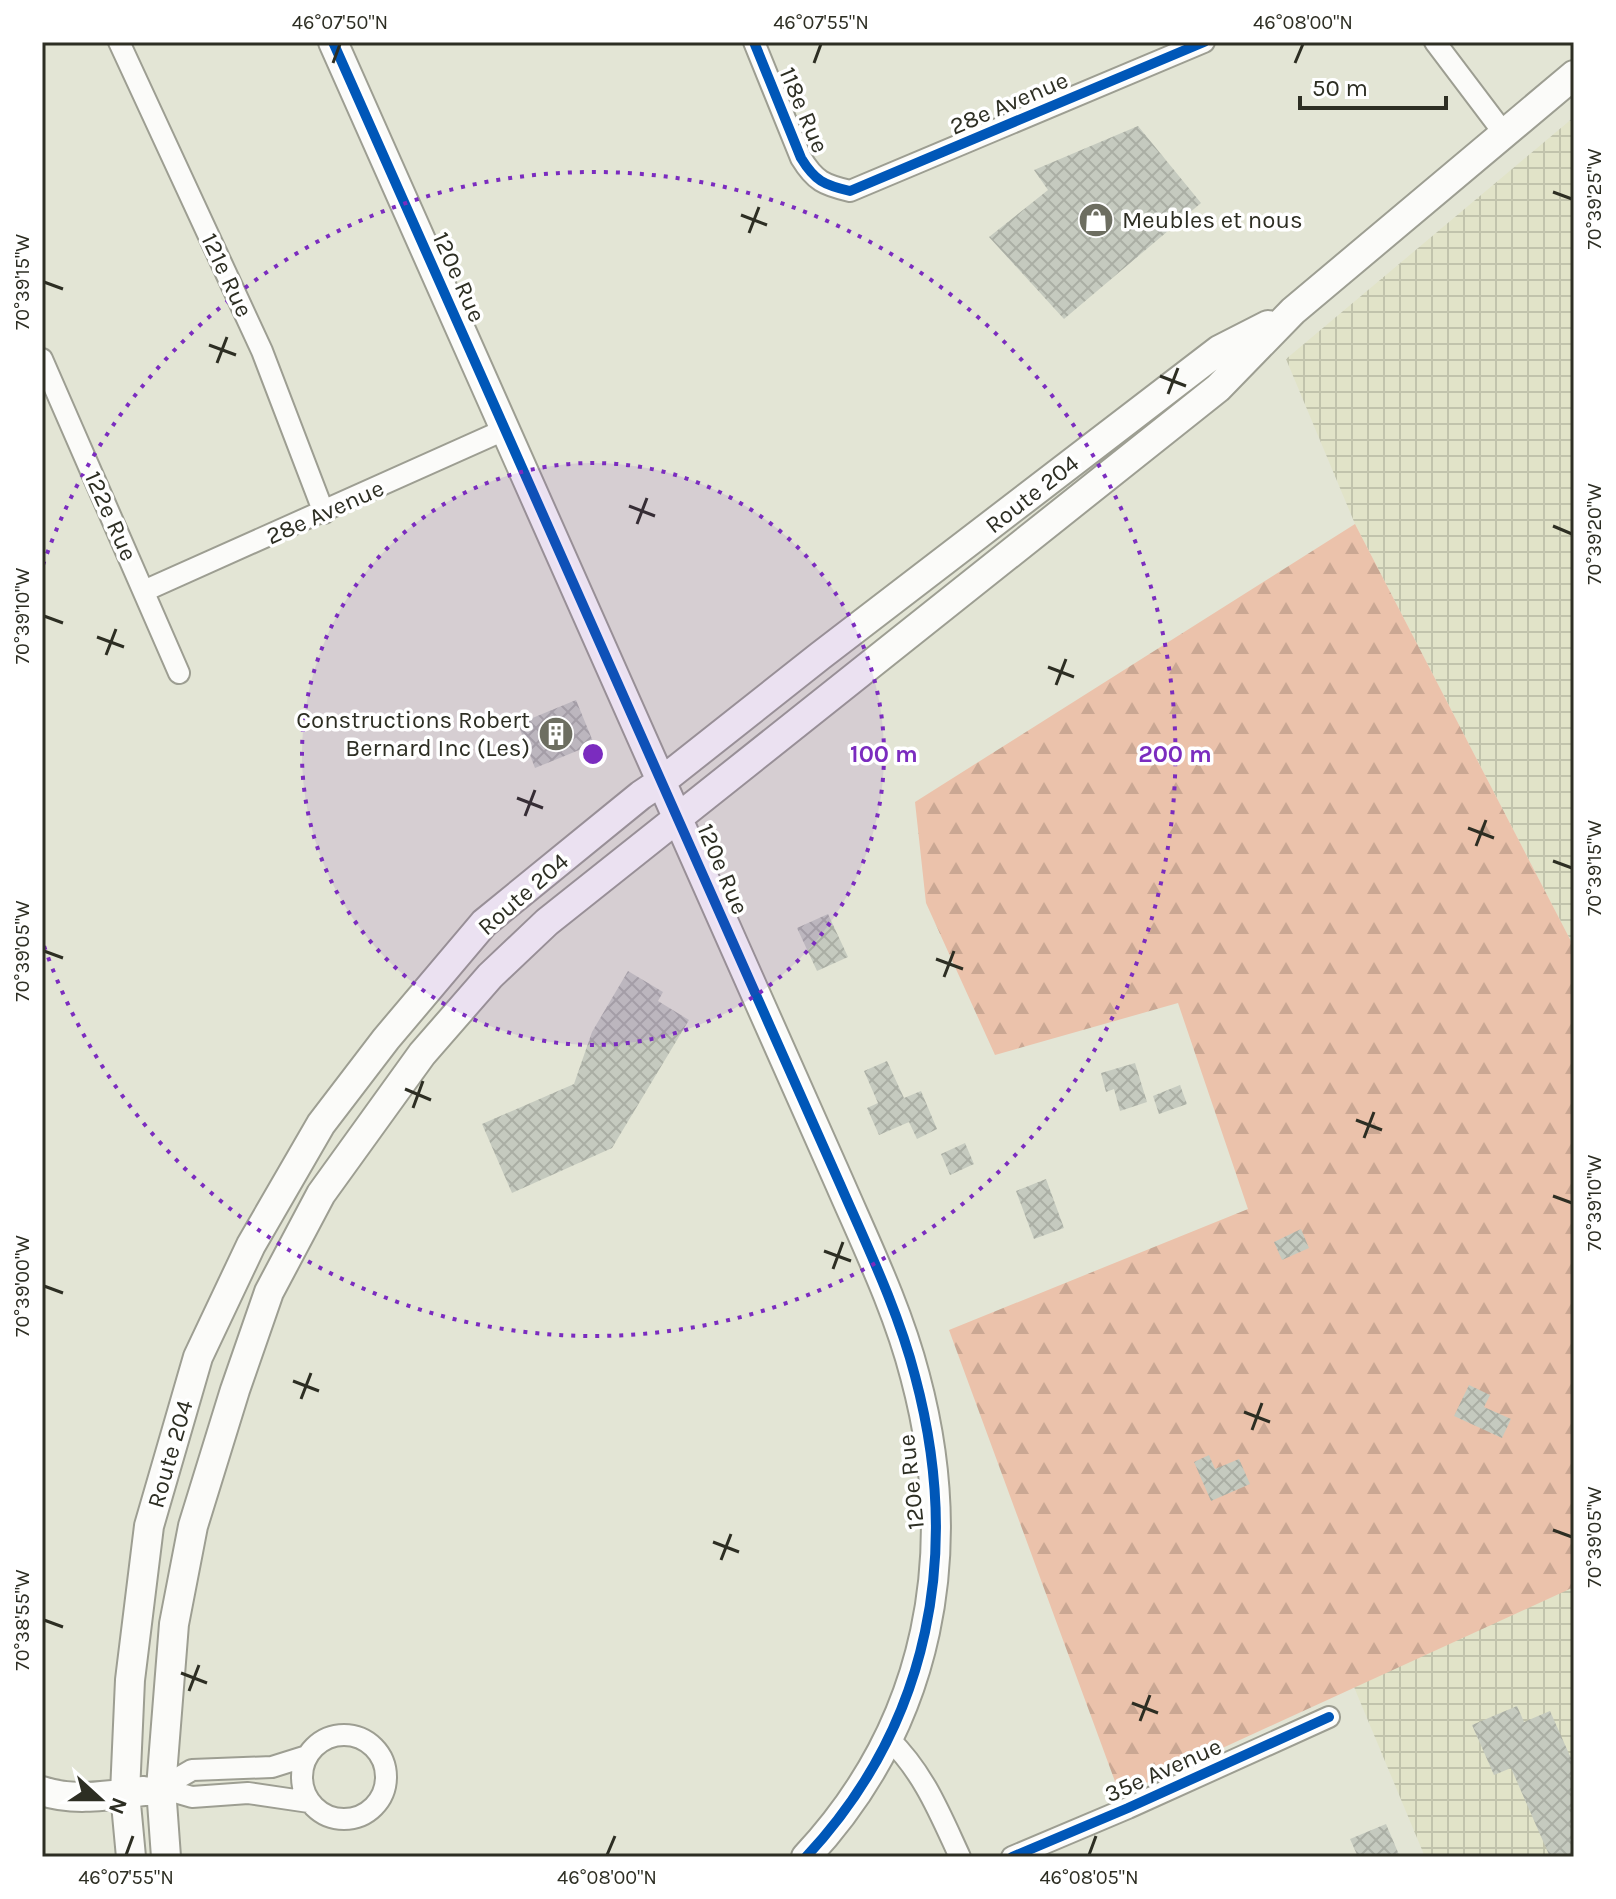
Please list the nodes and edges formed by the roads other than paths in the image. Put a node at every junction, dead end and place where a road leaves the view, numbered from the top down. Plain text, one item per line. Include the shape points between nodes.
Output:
1 (119, 42) edge
2 (333, 42) edge
3 (754, 42) edge
4 (1204, 42) edge
5 (1435, 42) edge
6 (1574, 75) edge
7 (1503, 132) junction
8 (829, 186) joint
9 (1293, 311) junction
10 (42, 359) edge
11 (504, 430) junction
12 (324, 513) junction
13 (144, 591) junction
14 (179, 673) dead end
15 (662, 781) junction
16 (678, 816) junction
17 (1329, 1717) dead end
18 (889, 1739) junction
19 (307, 1756) junction
20 (161, 1788) junction
21 (42, 1791) edge
22 (125, 1793) junction
23 (309, 1802) junction
24 (131, 1857) edge
25 (166, 1857) edge
26 (806, 1857) edge
27 (960, 1857) edge
28 (1012, 1857) edge

1 - 12 street, 121e Rue via 262,351
2 - 11 main road, 120e Rue
3 - 8 street, 118e Rue via 801,158 811,175
4 - 8 street, 28e Avenue via 850,191
5 - 7 street
6 - 7 main road, Route 204
7 - 9 main road, Route 204
9 - 15 main road, Route 204 via 1219,350
9 - 16 main road, Route 204 via 1206,397
10 - 13 street, 122e Rue
11 - 12 street, 28e Avenue
11 - 15 main road, 120e Rue
12 - 13 street, 28e Avenue
13 - 14 street, 122e Rue
15 - 16 main road, 120e Rue
15 - 22 main road, Route 204 via 484,923 321,1124 251,1245 198,1357 149,1526 130,1680
16 - 18 main road, 120e Rue via 849,1204 915,1375 937,1503 937,1565 927,1626
16 - 20 main road, Route 204 via 547,922 490,976 422,1054 321,1194 269,1292 193,1526 174,1624
17 - 28 street, 35e Avenue
18 - 26 main road via 852,1802
18 - 27 street via 926,1785
19 - 20 street via 272,1767 192,1770
19 - 23 street via 301,1780
19 - 23 street via 325,1739 351,1735 373,1746 386,1768 377,1805 355,1818 330,1818
20 - 22 main road
20 - 23 street via 192,1797 248,1793
20 - 25 main road, Route 204
21 - 22 main road via 93,1798
22 - 24 main road, Route 204

